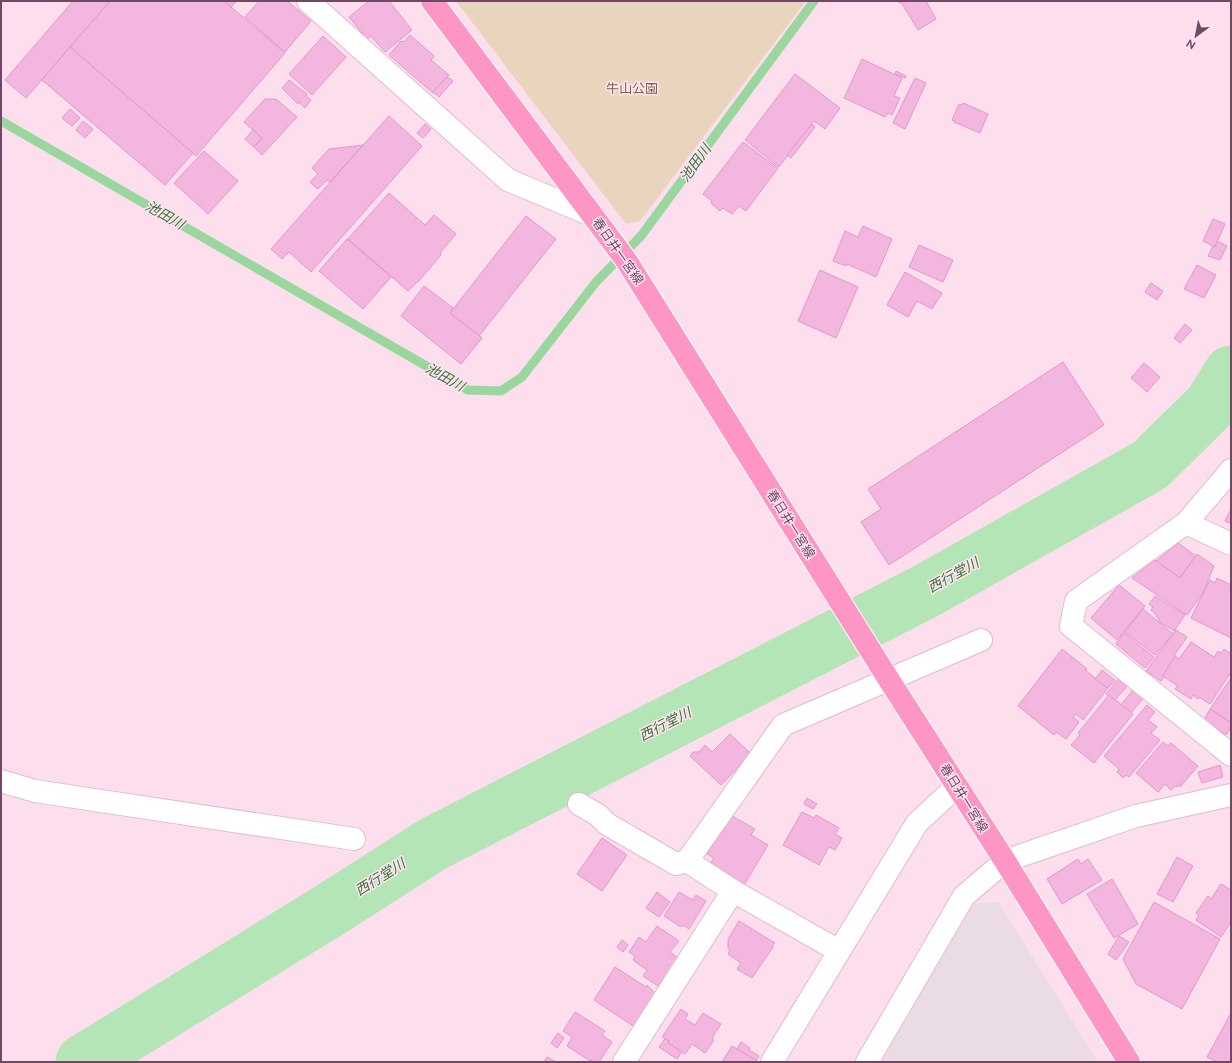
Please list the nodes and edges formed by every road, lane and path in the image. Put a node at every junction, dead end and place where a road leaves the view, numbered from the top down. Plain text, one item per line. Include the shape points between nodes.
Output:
1 (308, 1) edge
2 (432, 1) edge
3 (599, 224) junction
4 (1231, 470) edge
5 (1186, 523) junction
6 (1231, 544) edge
7 (981, 640) dead end
8 (885, 674) junction
9 (1231, 755) edge
10 (1, 781) edge
11 (957, 786) junction
12 (1231, 794) edge
13 (580, 804) dead end
14 (354, 840) dead end
15 (687, 861) junction
16 (1005, 861) junction
17 (733, 891) junction
18 (839, 951) junction
19 (624, 1062) edge
20 (772, 1062) edge
21 (867, 1062) edge
22 (1128, 1062) edge

1 - 3 street via 508,180
2 - 3 main road, 春日井一宮線
3 - 8 main road, 春日井一宮線 via 626,260
4 - 5 street
5 - 6 street
5 - 9 street via 1076,601 1071,626
7 - 8 street
8 - 11 main road, 春日井一宮線
8 - 15 street via 783,725
10 - 14 street via 42,792
11 - 16 main road, 春日井一宮線
11 - 18 street via 917,823
12 - 16 street via 1136,816
13 - 15 street via 607,824 676,864
15 - 17 street
16 - 21 street via 964,896
16 - 22 main road, 春日井一宮線
17 - 18 street
17 - 19 street
18 - 20 street

